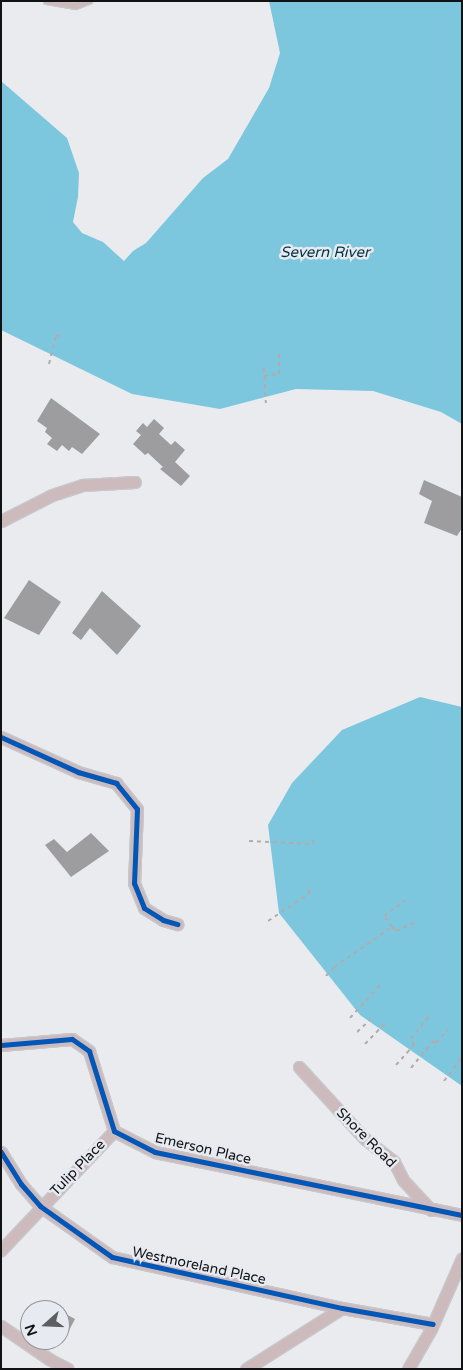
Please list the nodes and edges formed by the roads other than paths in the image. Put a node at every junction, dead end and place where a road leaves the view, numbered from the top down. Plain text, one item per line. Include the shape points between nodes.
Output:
1 (47, 1) edge
2 (89, 1) edge
3 (135, 482) dead end
4 (1, 521) edge
5 (1, 737) edge
6 (177, 924) dead end
7 (1, 1045) edge
8 (299, 1068) dead end
9 (114, 1131) junction
10 (1, 1152) edge
11 (40, 1206) junction
12 (431, 1210) junction
13 (462, 1215) edge
14 (1, 1250) edge
15 (462, 1258) edge
16 (342, 1308) junction
17 (433, 1324) junction
18 (1, 1326) edge
19 (68, 1369) edge
20 (246, 1369) edge
21 (408, 1369) edge

1 - 2 lane via 76,6
3 - 4 street via 83,485 52,495
5 - 6 street via 78,772 116,783 137,809 134,883 144,908 163,920
7 - 9 street via 72,1039 89,1051
8 - 12 street, Shore Road via 365,1139 394,1162 403,1180
9 - 11 street, Tulip Place
9 - 12 street, Emerson Place via 155,1152
10 - 11 street, Westmoreland Place via 21,1184
11 - 14 street, Tulip Place
11 - 16 street, Westmoreland Place via 112,1257
12 - 13 street, Emerson Place
15 - 17 street
16 - 17 street, Westmoreland Place
16 - 20 street
17 - 21 street
18 - 19 street via 49,1360

